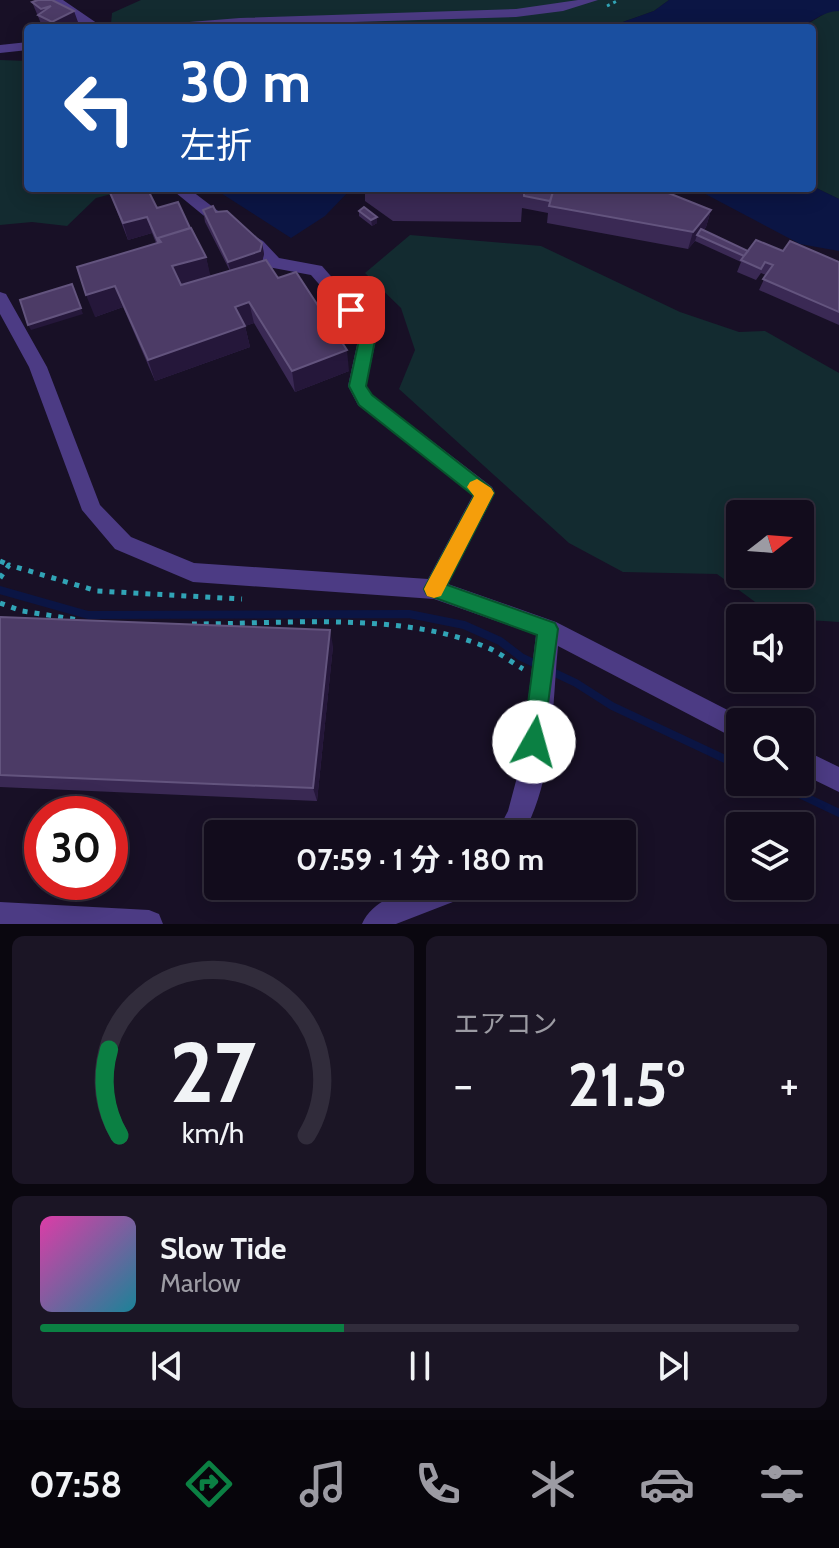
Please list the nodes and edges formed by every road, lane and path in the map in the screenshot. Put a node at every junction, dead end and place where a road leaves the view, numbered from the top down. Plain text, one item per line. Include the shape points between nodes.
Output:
1 (57, 0) edge
2 (592, 0) edge
3 (92, 24) edge
4 (205, 24) edge
5 (24, 46) edge
6 (0, 49) edge
7 (183, 192) edge
8 (0, 298) edge
9 (0, 561) edge
10 (9, 565) dead end
11 (434, 589) junction
12 (0, 603) edge
13 (82, 621) edge
14 (190, 624) edge
15 (548, 629) junction
16 (542, 680) junction
17 (726, 722) edge
18 (814, 767) edge
19 (839, 780) edge
20 (519, 820) edge
21 (422, 900) edge
22 (0, 916) edge
23 (149, 924) edge
24 (376, 924) edge

1 - 3 street via 68,14
2 - 4 street via 516,13
5 - 6 street
7 - 11 street via 274,263 316,270 369,330 357,386 365,400 485,493
8 - 11 street via 38,367 92,510 123,543 193,572
9 - 10 path
11 - 15 street
12 - 13 path
14 - 16 path via 402,629 485,647
15 - 16 street
15 - 17 street
16 - 20 street via 531,773
18 - 19 street
21 - 24 street via 390,911
22 - 23 street

